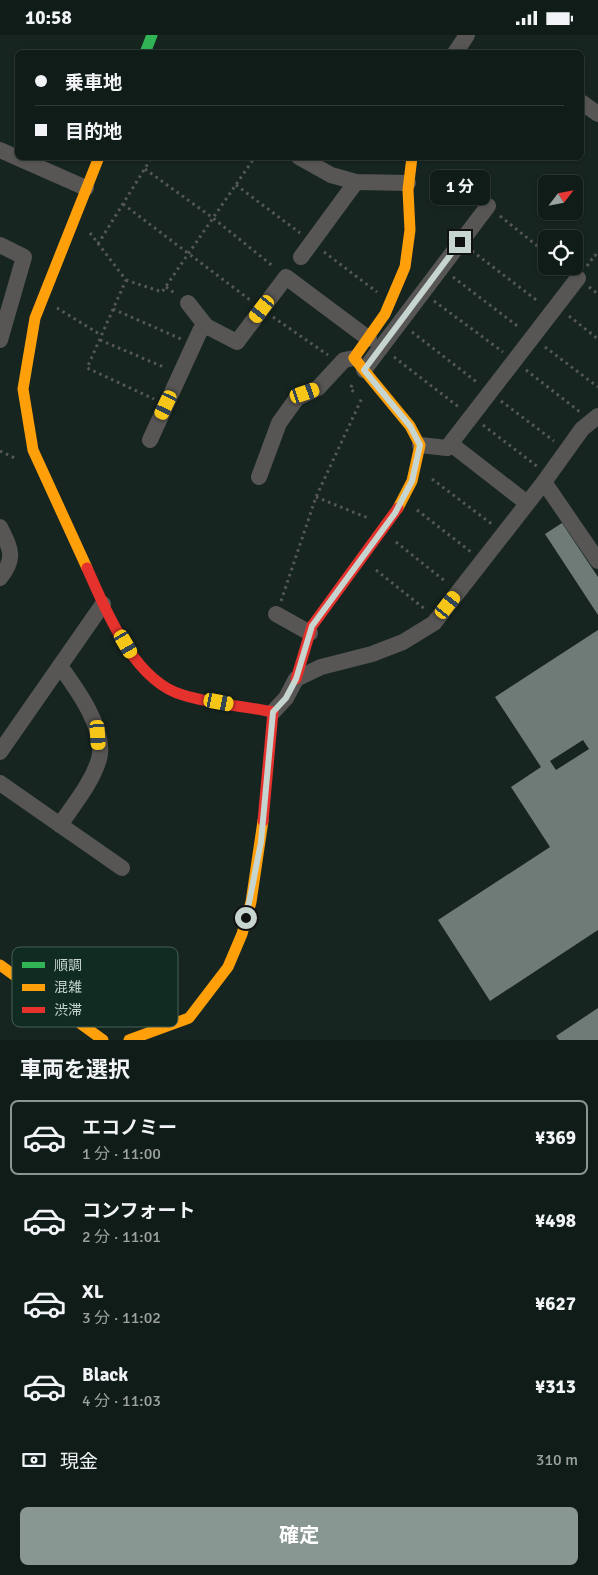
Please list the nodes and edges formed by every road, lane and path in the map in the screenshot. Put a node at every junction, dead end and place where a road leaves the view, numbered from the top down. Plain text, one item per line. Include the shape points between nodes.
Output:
1 (152, 35) edge
2 (467, 35) edge
3 (146, 50) edge
4 (457, 50) edge
5 (584, 104) edge
6 (598, 114) edge
7 (0, 150) edge
8 (15, 157) edge
9 (23, 160) edge
10 (98, 160) edge
11 (150, 160) edge
12 (254, 160) edge
13 (304, 160) edge
14 (412, 160) edge
15 (145, 169) junction
16 (356, 183) junction
17 (408, 183) junction
18 (236, 185) junction
19 (86, 188) junction
20 (123, 205) junction
21 (488, 206) joint
22 (213, 218) junction
23 (73, 221) junction
24 (312, 242) junction
25 (460, 242) junction
26 (98, 244) junction
27 (0, 245) edge
28 (538, 247) edge
29 (189, 254) junction
30 (301, 257) dead end
31 (441, 267) junction
32 (286, 277) junction
33 (578, 278) dead end
34 (126, 279) junction
35 (422, 292) junction
36 (41, 301) junction
37 (188, 303) dead end
38 (392, 303) junction
39 (113, 309) junction
40 (262, 309) junction
41 (554, 309) junction
42 (400, 323) junction
43 (206, 326) junction
44 (101, 337) junction
45 (532, 338) junction
46 (598, 339) edge
47 (0, 340) edge
48 (375, 343) junction
49 (194, 345) junction
50 (515, 361) junction
51 (356, 364) junction
52 (180, 374) junction
53 (598, 387) edge
54 (490, 392) junction
55 (166, 405) junction
56 (472, 417) junction
57 (595, 419) edge
58 (150, 440) dead end
59 (451, 444) junction
60 (420, 445) junction
61 (567, 450) junction
62 (427, 475) dead end
63 (259, 477) dead end
64 (546, 478) junction
65 (316, 497) junction
66 (403, 499) junction
67 (528, 503) junction
68 (0, 527) edge
69 (383, 529) junction
70 (504, 533) junction
71 (362, 559) junction
72 (482, 561) junction
73 (598, 561) edge
74 (0, 578) edge
75 (458, 592) junction
76 (102, 604) junction
77 (276, 614) joint
78 (437, 619) junction
79 (310, 633) junction
80 (60, 666) junction
81 (296, 679) junction
82 (273, 712) junction
83 (0, 752) edge
84 (0, 783) edge
85 (60, 825) junction
86 (122, 868) dead end
87 (0, 965) edge
88 (12, 974) edge
89 (178, 1022) edge
90 (85, 1027) edge
91 (164, 1027) edge
92 (103, 1040) edge
93 (128, 1040) edge

1 - 3 street
2 - 4 street
5 - 6 street
7 - 8 street
9 - 19 street
10 - 19 street
11 - 15 path
12 - 18 path
13 - 16 street via 331,175
14 - 17 street
15 - 20 path
15 - 22 path
16 - 17 street
16 - 24 street
17 - 38 street via 408,254
18 - 22 path
18 - 24 path
19 - 23 street
20 - 26 path
20 - 29 path
21 - 25 street
21 - 28 path
22 - 29 path
22 - 32 path
23 - 26 path via 87,229
23 - 36 street
24 - 30 street
24 - 38 path
25 - 31 street
25 - 41 path
26 - 34 path
27 - 47 street via 24,257
29 - 34 path via 162,292
29 - 40 path
31 - 35 street
31 - 45 path
32 - 40 street
32 - 48 street
33 - 41 street
34 - 39 path
35 - 42 street
35 - 50 path
36 - 44 path via 56,307
36 - 76 street via 29,344 24,389 33,450
37 - 43 street
38 - 48 street
39 - 44 path
39 - 49 path
40 - 43 street via 237,342
40 - 51 path via 327,355
41 - 45 street
41 - 46 path
42 - 48 street
42 - 54 path
43 - 49 street
44 - 52 path
44 - 55 path via 87,368
45 - 50 street
45 - 53 path
48 - 51 street
48 - 56 path
49 - 52 street
50 - 54 street
50 - 57 path
51 - 60 street via 410,426
51 - 63 street via 292,404 279,423
51 - 65 path via 350,389 362,398
52 - 55 street
54 - 56 street
54 - 61 path
55 - 58 street
56 - 59 street
56 - 64 path
57 - 61 street via 582,429
59 - 60 street via 448,448
59 - 67 street
60 - 66 street via 412,481
61 - 64 street
62 - 70 path
64 - 67 street
64 - 73 street
65 - 69 path via 358,512
65 - 77 path
66 - 69 street
66 - 72 path
67 - 70 street
68 - 74 street via 11,556 9,568
69 - 71 street
69 - 75 path
70 - 72 street
71 - 78 path
71 - 79 street
72 - 75 street
75 - 78 street
76 - 80 street
76 - 82 street via 134,657 159,684 182,695
77 - 79 street
78 - 81 street via 403,642 372,654 320,667
79 - 81 street
80 - 83 street
80 - 85 street via 90,712 98,735 100,757 91,779
81 - 82 street via 286,698
82 - 89 street via 261,842 242,934 228,967 189,1018
84 - 85 street
85 - 86 street
87 - 88 street
90 - 92 street
91 - 93 street

